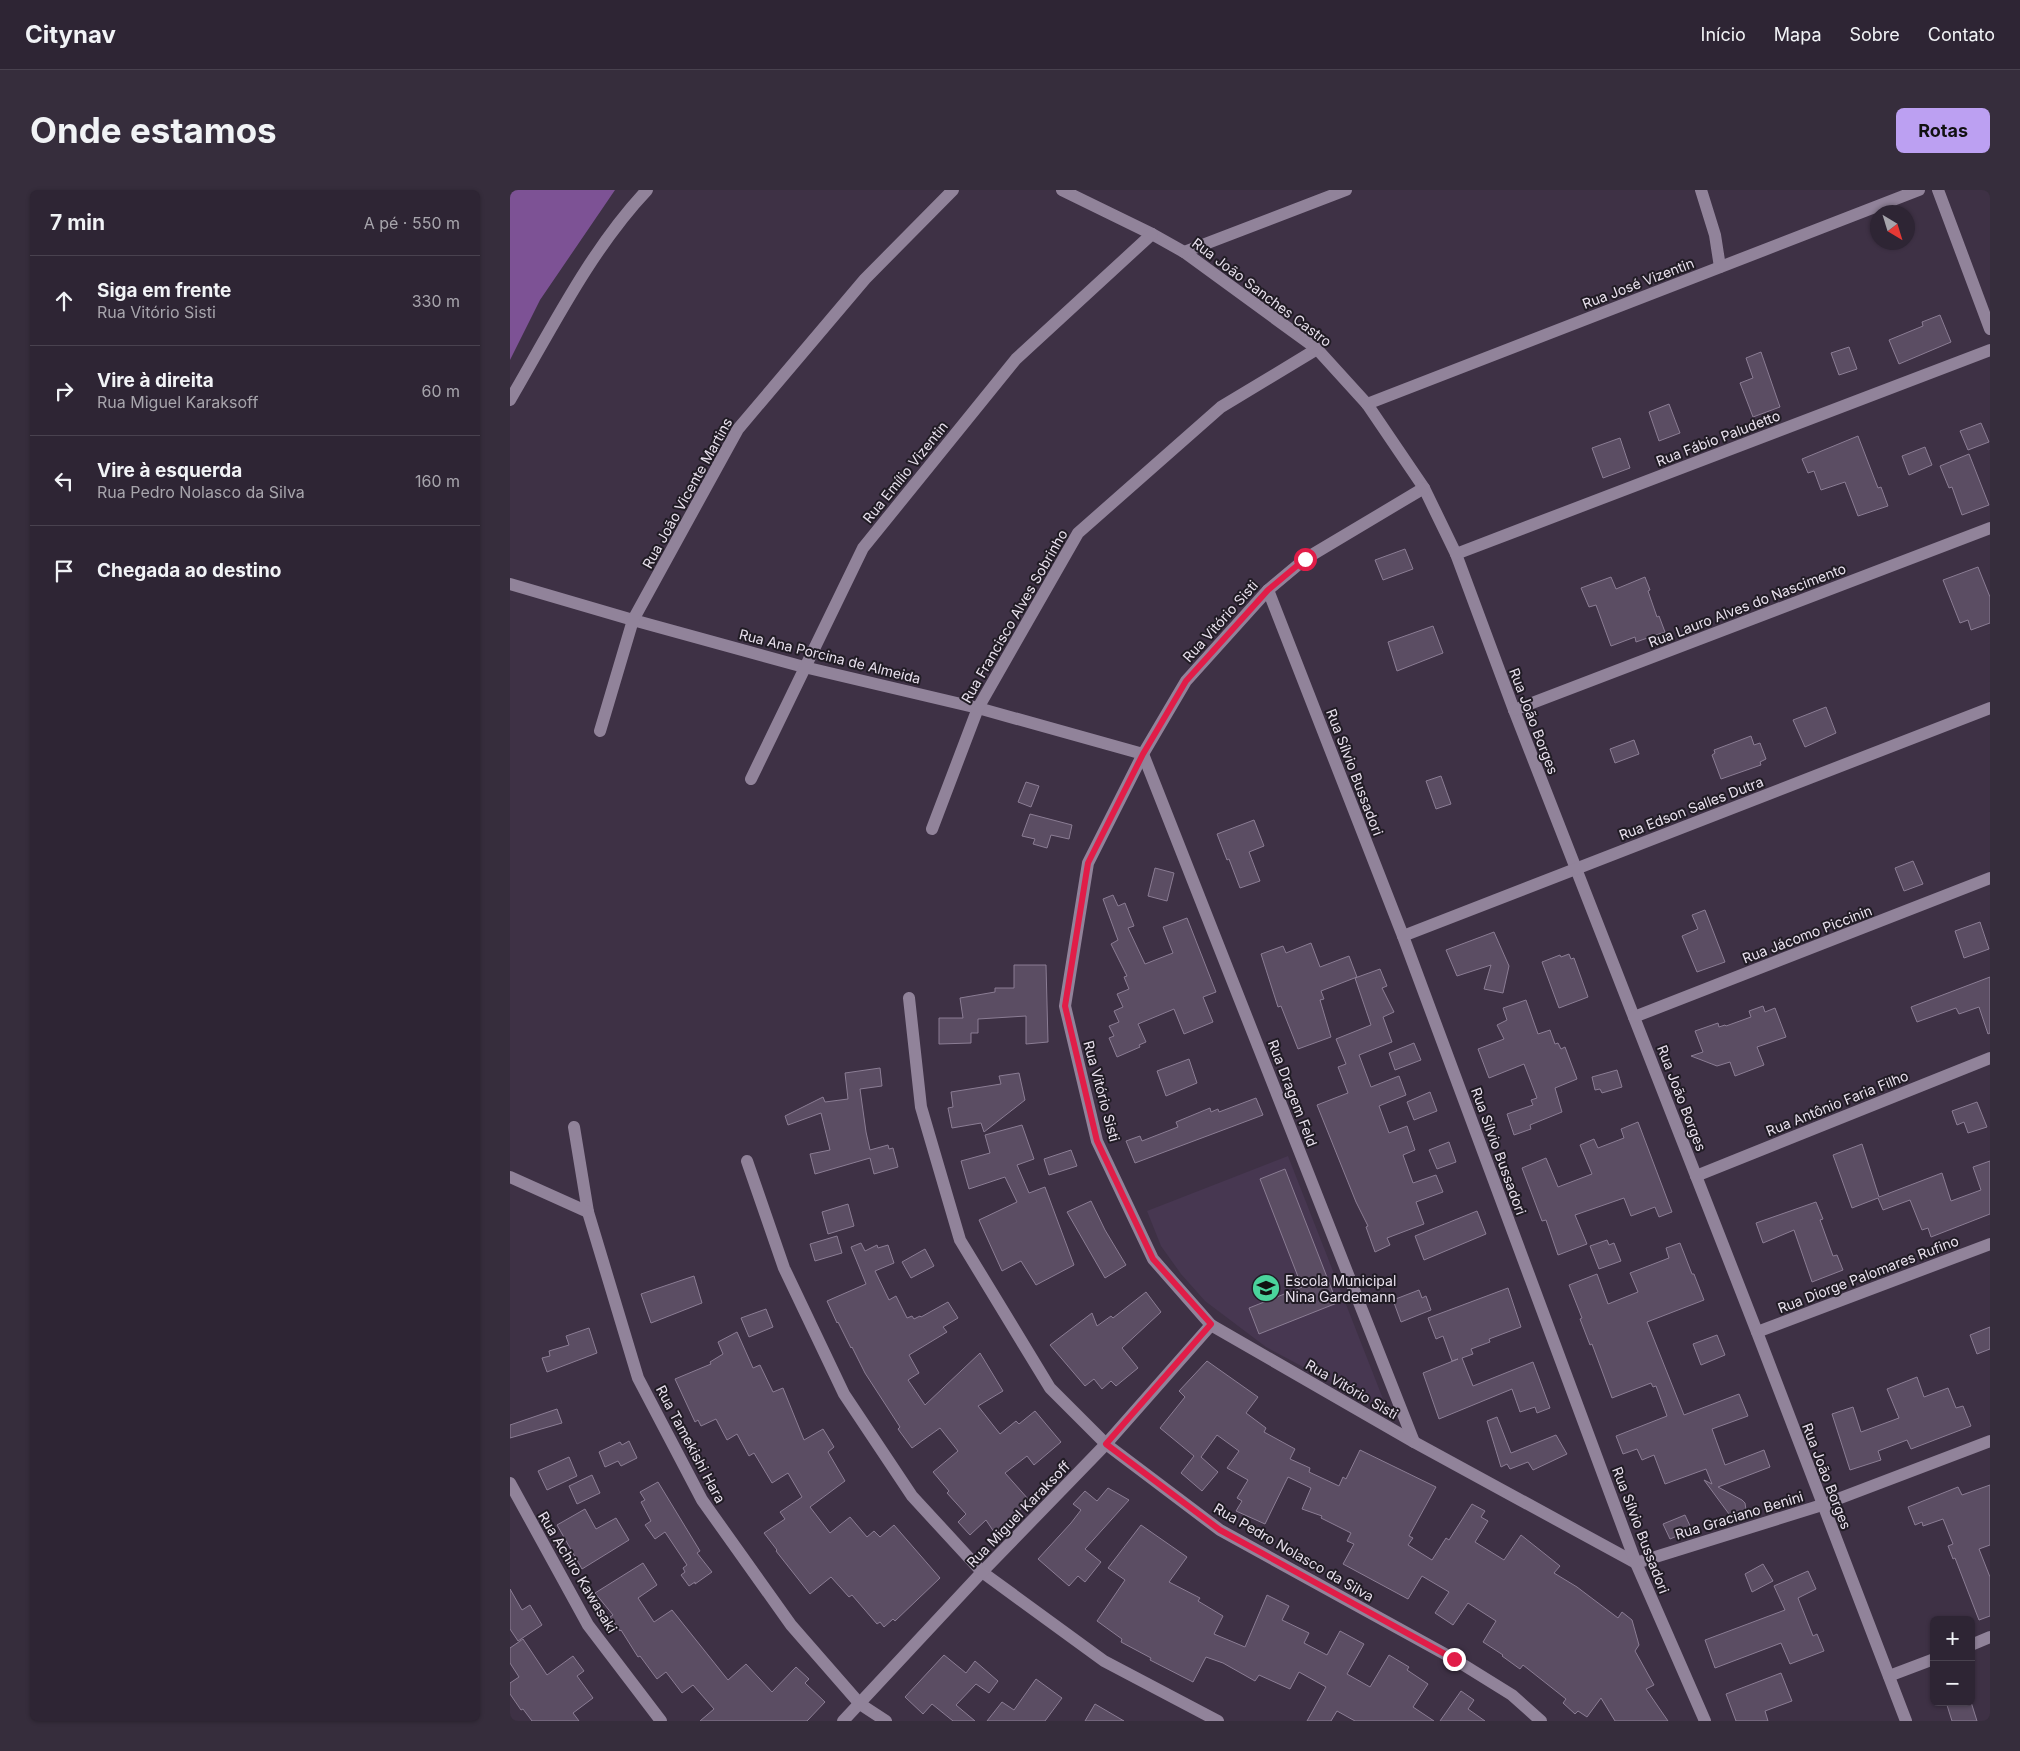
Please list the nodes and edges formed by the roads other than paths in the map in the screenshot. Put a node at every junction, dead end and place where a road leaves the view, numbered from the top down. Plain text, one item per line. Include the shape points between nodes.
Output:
1 (648, 190) edge
2 (953, 190) edge
3 (1062, 190) edge
4 (1346, 190) edge
5 (1701, 190) edge
6 (1919, 190) edge
7 (1938, 190) edge
8 (1152, 234) junction
9 (1184, 252) junction
10 (1720, 268) junction
11 (1990, 329) edge
12 (1317, 349) junction
13 (1990, 350) edge
14 (510, 400) edge
15 (1367, 404) junction
16 (1424, 488) junction
17 (1990, 528) edge
18 (1456, 554) junction
19 (510, 584) edge
20 (1268, 590) junction
21 (633, 620) junction
22 (804, 667) junction
23 (978, 708) junction
24 (1990, 708) edge
25 (1514, 710) junction
26 (600, 731) dead end
27 (1143, 754) junction
28 (751, 779) dead end
29 (932, 829) dead end
30 (1575, 868) junction
31 (1990, 878) edge
32 (1403, 936) junction
33 (909, 998) dead end
34 (1634, 1017) junction
35 (1990, 1058) edge
36 (574, 1127) dead end
37 (747, 1161) dead end
38 (1696, 1176) junction
39 (510, 1177) edge
40 (588, 1212) junction
41 (1990, 1244) edge
42 (1211, 1324) junction
43 (1757, 1332) junction
44 (1990, 1441) edge
45 (1414, 1442) junction
46 (1106, 1444) junction
47 (510, 1482) edge
48 (1822, 1505) junction
49 (1636, 1563) junction
50 (982, 1572) junction
51 (1990, 1637) edge
52 (1975, 1643) edge
53 (1930, 1661) edge
54 (1889, 1676) junction
55 (860, 1704) junction
56 (661, 1721) edge
57 (843, 1721) edge
58 (886, 1721) edge
59 (1218, 1721) edge
60 (1541, 1721) edge
61 (1705, 1721) edge
62 (1906, 1721) edge

1 - 14 street via 630,208 575,288
2 - 21 street, Rua João Vicente Martins via 865,280 738,429
3 - 8 street, Rua João Sanches Castro
4 - 9 street
5 - 10 street via 1715,235
6 - 10 street, Rua José Vizentin
7 - 11 street
8 - 9 street, Rua João Sanches Castro
8 - 22 street, Rua Emílio Vizentin via 1016,359 863,548
9 - 12 street, Rua João Sanches Castro
10 - 15 street, Rua José Vizentin
12 - 15 street, Rua João Sanches Castro
12 - 23 street, Rua Francisco Alves Sobrinho via 1221,407 1078,533
13 - 18 street, Rua Fábio Paludetto
15 - 16 street, Rua João Sanches Castro
16 - 18 street, Rua João Borges
16 - 20 street, Rua Vitório Sisti via 1305,559
17 - 25 street, Rua Lauro Alves do Nascimento
18 - 25 street, Rua João Borges
19 - 21 street, Rua Ana Porcina de Almeida
20 - 27 street, Rua Vitório Sisti via 1186,681
20 - 32 street, Rua Sílvio Bussadori
21 - 22 street, Rua Ana Porcina de Almeida
21 - 26 street, Rua João Vicente Martins
22 - 23 street, Rua Ana Porcina de Almeida
22 - 28 street, Rua Emílio Vizentin
23 - 27 street, Rua Ana Porcina de Almeida
23 - 29 street, Rua Francisco Alves Sobrinho
24 - 30 street, Rua Edson Salles Dutra
25 - 30 street, Rua João Borges
27 - 42 street, Rua Vitório Sisti via 1088,863 1065,1006 1101,1150 1153,1259
27 - 45 street, Rua Dragem Feld
30 - 32 street, Rua Edson Salles Dutra
30 - 34 street, Rua João Borges
31 - 34 street, Rua Jácomo Piccinin
32 - 49 street, Rua Sílvio Bussadori
33 - 46 street, Rua Pedro Nolasco da Silva via 921,1107 960,1240 1050,1388
34 - 38 street, Rua João Borges
35 - 38 street, Rua Antônio Faria Filho
36 - 40 street, Rua Tamekishi Hara
37 - 50 street via 784,1268 844,1394 912,1496
38 - 43 street, Rua João Borges
39 - 40 street
40 - 55 street, Rua Tamekishi Hara via 638,1378 702,1500 792,1625
41 - 43 street, Rua Diorge Palomares Rufino
42 - 45 street, Rua Vitório Sisti
42 - 46 street, Rua Miguel Karaksoff
43 - 48 street, Rua João Borges
44 - 48 street, Rua Graciano Benini
45 - 49 street, Rua Vitório Sisti
46 - 50 street, Rua Miguel Karaksoff
46 - 60 street, Rua Pedro Nolasco da Silva via 1220,1530 1454,1659 1512,1695
47 - 56 street, Rua Achiro Kawasaki via 588,1625
48 - 49 street, Rua Graciano Benini
48 - 54 street, Rua João Borges
49 - 61 street, Rua Sílvio Bussadori
50 - 55 street, Rua Miguel Karaksoff
50 - 59 street via 1104,1661
51 - 52 street
53 - 54 street
54 - 62 street, Rua João Borges
55 - 57 street, Rua Miguel Karaksoff
55 - 58 street, Rua Tamekishi Hara

